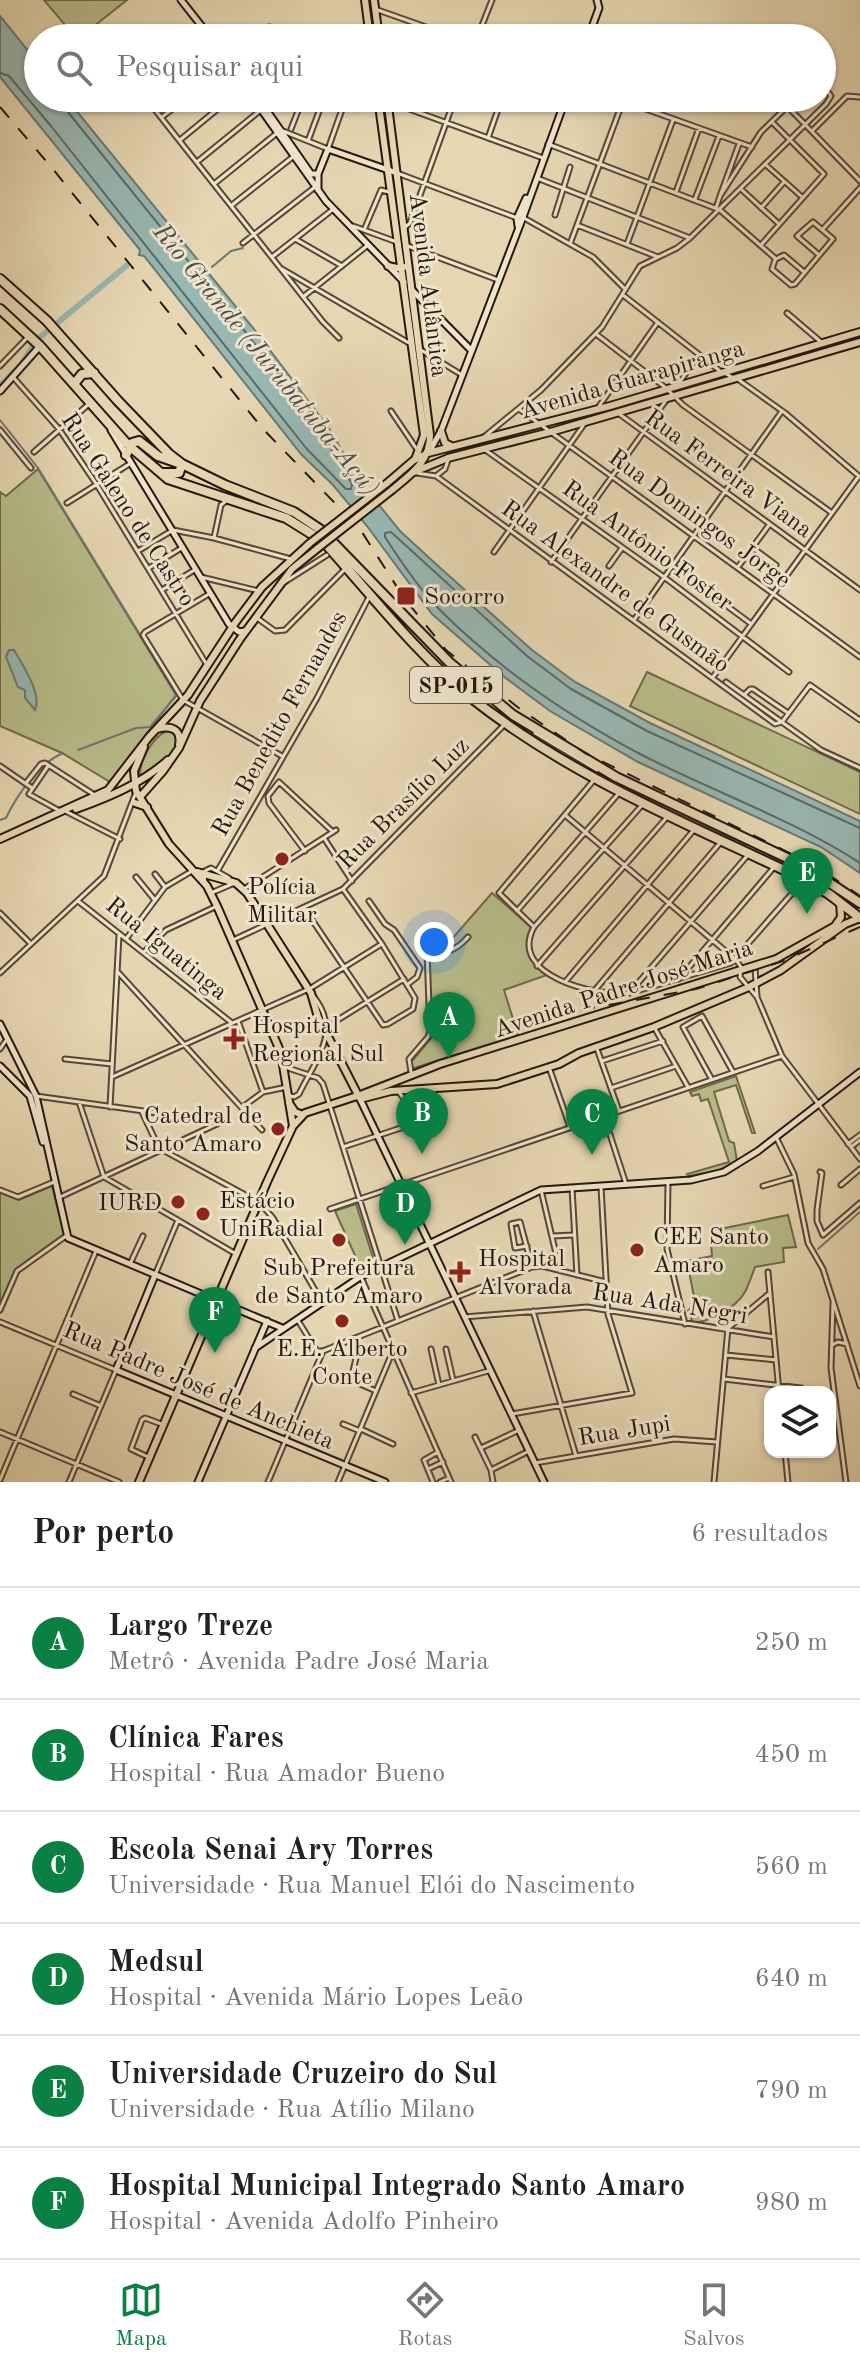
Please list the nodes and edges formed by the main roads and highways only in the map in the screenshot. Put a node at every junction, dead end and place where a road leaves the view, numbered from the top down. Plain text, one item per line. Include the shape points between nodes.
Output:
1 (365, 0) edge
2 (374, 0) edge
3 (368, 24) edge
4 (377, 24) edge
5 (384, 112) edge
6 (385, 112) edge
7 (408, 262) junction
8 (388, 266) road end
9 (400, 268) junction
10 (0, 279) edge
11 (0, 309) edge
12 (860, 332) edge
13 (860, 342) edge
14 (415, 347) junction
15 (807, 347) junction
16 (804, 359) junction
17 (85, 363) junction
18 (94, 373) junction
19 (67, 377) junction
20 (74, 384) junction
21 (441, 431) road end
22 (455, 446) junction
23 (428, 453) junction
24 (129, 455) junction
25 (414, 460) junction
26 (182, 468) junction
27 (157, 471) junction
28 (414, 472) junction
29 (155, 729) junction
30 (149, 737) junction
31 (178, 749) junction
32 (163, 771) junction
33 (137, 790) junction
34 (133, 805) road end
35 (147, 807) junction
36 (63, 812) junction
37 (0, 841) edge
38 (750, 841) junction
39 (737, 848) junction
40 (194, 870) junction
41 (840, 902) junction
42 (860, 905) edge
43 (860, 918) edge
44 (793, 952) junction
45 (797, 959) junction
46 (353, 1086) junction
47 (378, 1086) junction
48 (288, 1095) junction
49 (359, 1098) junction
50 (302, 1115) junction
51 (293, 1126) junction
52 (139, 1482) edge

1 - 3 main road
2 - 4 main road
5 - 9 main road, Avenida Atlântica
6 - 7 main road, Avenida Atlântica
7 - 9 main road
7 - 14 main road, Avenida Atlântica via 416,299
8 - 9 main road
9 - 14 main road, Avenida Atlântica
10 - 17 highway, SP-015
11 - 19 highway, SP-015
12 - 15 main road, Avenida Guarapiranga
13 - 16 main road, Avenida Guarapiranga
14 - 23 main road, Avenida Atlântica via 430,435
14 - 25 main road, Avenida Atlântica via 424,440
15 - 16 main road
15 - 22 main road, Avenida Guarapiranga
16 - 28 main road, Avenida Guarapiranga
17 - 18 highway, SP-015
17 - 19 highway
18 - 20 highway via 82,374
18 - 26 highway, SP-015
19 - 20 highway, SP-015
20 - 24 highway, SP-015
21 - 22 main road via 445,443
22 - 23 main road, Avenida Guarapiranga
23 - 25 main road, Avenida Guarapiranga
23 - 28 main road
24 - 26 highway via 134,442 141,442
24 - 27 highway, SP-015
25 - 29 main road, bridge via 259,591 183,700
26 - 27 highway via 170,475
26 - 38 highway, SP-015 via 294,512 321,530 449,662 513,715 616,777
27 - 39 highway, SP-015 via 176,483 303,527 323,541 446,676 505,724 594,780
28 - 31 main road, bridge via 292,569 211,683
29 - 30 main road
29 - 31 main road via 176,730
30 - 33 main road via 135,766
30 - 36 main road via 108,790
31 - 32 main road
31 - 33 main road
32 - 33 main road
32 - 35 main road via 146,796
33 - 35 main road
33 - 36 main road
34 - 35 main road
35 - 40 main road via 169,844
36 - 37 main road
38 - 39 highway via 747,848
38 - 42 highway, SP-015 via 804,866
39 - 41 highway, SP-015
40 - 46 main road via 244,889 309,991
40 - 48 main road via 217,906 263,1010 285,1067
41 - 43 highway, SP-015
41 - 44 main road, Avenida Padre José Maria via 841,917 835,926
43 - 45 main road, Avenida Padre José Maria
44 - 45 main road
44 - 47 main road, Avenida Padre José Maria
45 - 49 main road, Avenida Padre José Maria via 749,987 654,1027 497,1084
46 - 47 main road
46 - 49 main road
47 - 49 main road, Avenida Padre José Maria
48 - 50 main road via 295,1112
48 - 51 main road
49 - 50 main road, Avenida Padre José Maria
50 - 51 main road
51 - 52 main road

